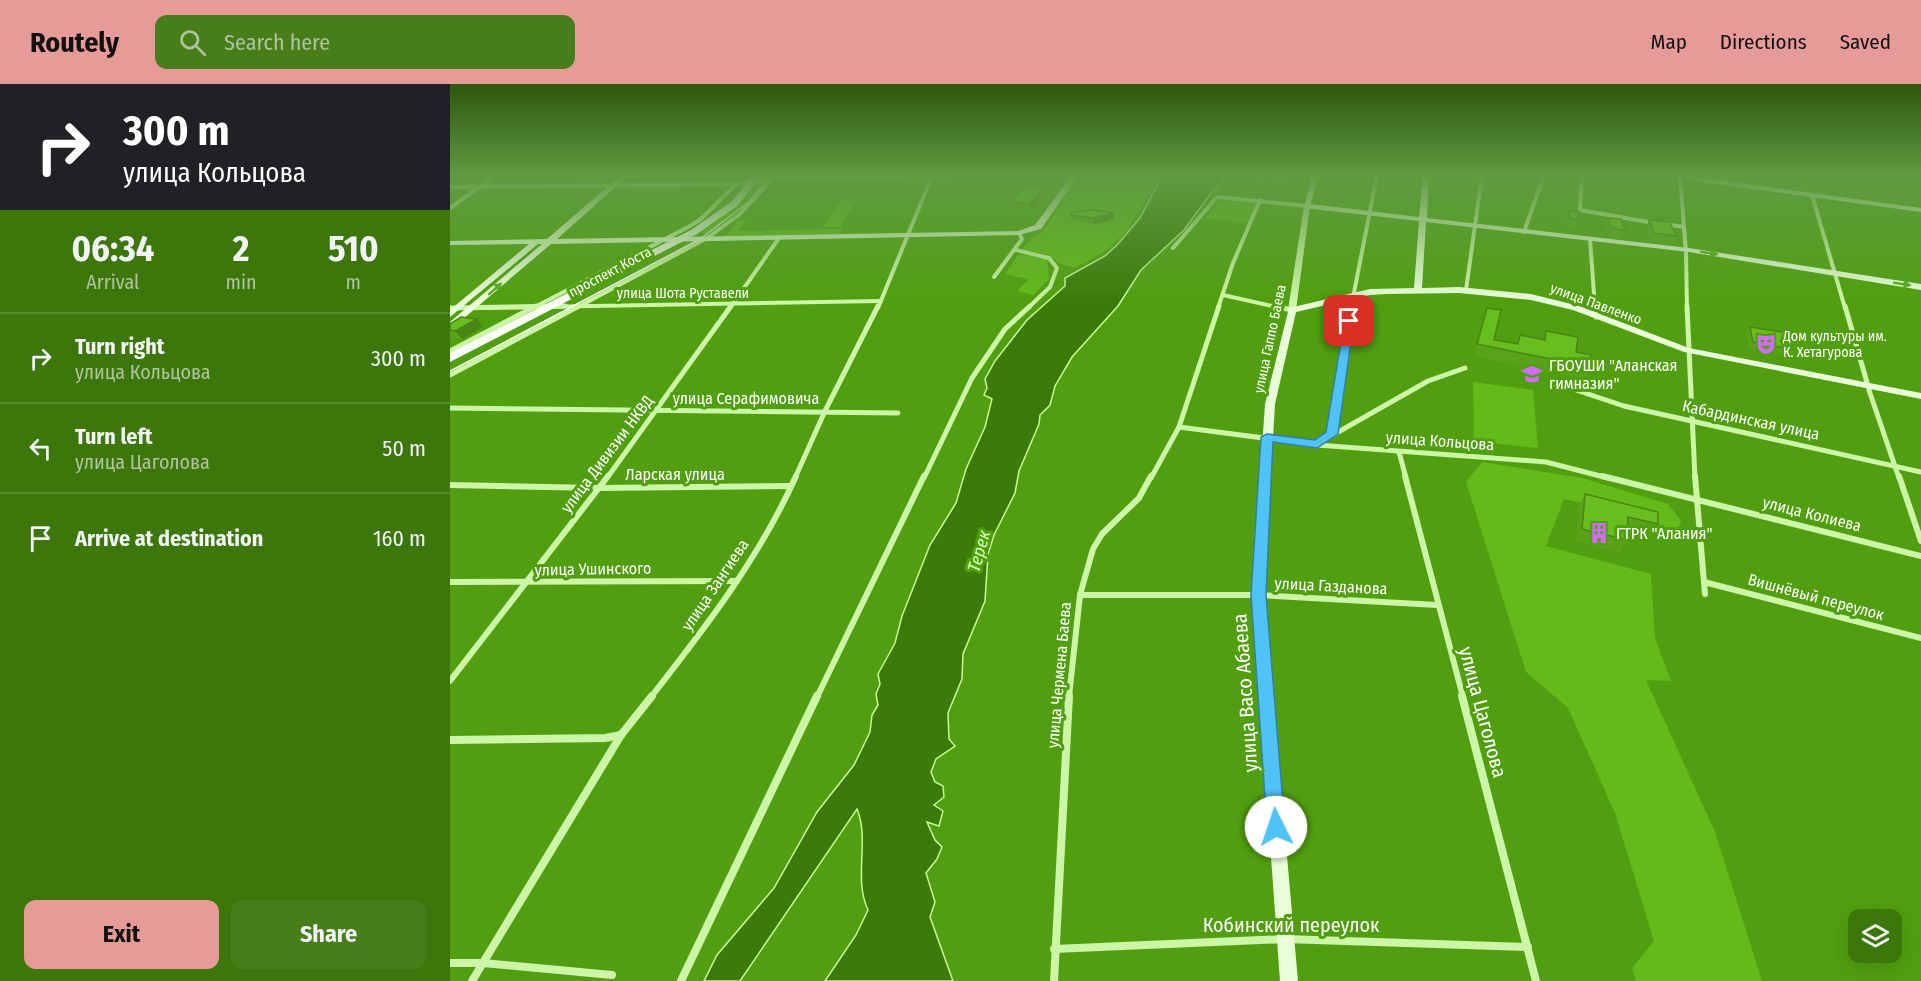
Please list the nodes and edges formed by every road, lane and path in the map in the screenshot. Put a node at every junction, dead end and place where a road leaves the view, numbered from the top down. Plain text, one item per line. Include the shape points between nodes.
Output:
1 (566, 217) edge
2 (578, 217) edge
3 (703, 217) edge
4 (717, 217) edge
5 (736, 217) edge
6 (916, 217) edge
7 (1046, 217) edge
8 (1200, 217) edge
9 (1253, 217) edge
10 (1305, 217) edge
11 (1367, 217) edge
12 (1398, 217) edge
13 (1422, 217) edge
14 (1475, 217) edge
15 (1529, 217) edge
16 (1619, 217) edge
17 (1683, 217) edge
18 (1818, 217) edge
19 (1422, 220) junction
20 (1474, 225) junction
21 (1684, 227) junction
22 (1524, 232) junction
23 (1019, 233) junction
24 (909, 236) junction
25 (779, 237) junction
26 (706, 238) junction
27 (1590, 239) junction
28 (661, 240) junction
29 (680, 240) junction
30 (550, 241) junction
31 (537, 242) junction
32 (450, 243) edge
33 (1173, 248) dead end
34 (1016, 250) junction
35 (1685, 250) junction
36 (1835, 273) junction
37 (994, 277) dead end
38 (1921, 287) edge
39 (1418, 290) junction
40 (1466, 290) junction
41 (1223, 295) junction
42 (1353, 296) junction
43 (880, 302) junction
44 (730, 305) junction
45 (534, 306) junction
46 (551, 306) junction
47 (578, 306) junction
48 (454, 308) edge
49 (473, 308) junction
50 (1292, 310) junction
51 (450, 314) edge
52 (1596, 316) junction
53 (450, 327) edge
54 (1687, 350) junction
55 (450, 351) edge
56 (450, 358) edge
57 (1465, 368) dead end
58 (450, 375) edge
59 (1869, 386) junction
60 (1576, 390) dead end
61 (1921, 396) edge
62 (450, 408) edge
63 (657, 411) junction
64 (825, 411) junction
65 (898, 413) dead end
66 (1691, 420) junction
67 (1179, 426) junction
68 (1332, 434) junction
69 (1267, 437) junction
70 (1317, 445) junction
71 (1399, 452) junction
72 (1895, 466) junction
73 (1921, 472) edge
74 (450, 485) edge
75 (791, 486) junction
76 (598, 489) junction
77 (1696, 500) junction
78 (1921, 541) edge
79 (1921, 556) edge
80 (450, 582) edge
81 (737, 582) junction
82 (1704, 582) junction
83 (527, 583) junction
84 (1705, 594) dead end
85 (1080, 595) junction
86 (1258, 595) junction
87 (1437, 605) junction
88 (1921, 638) edge
89 (450, 681) edge
90 (621, 735) junction
91 (450, 740) edge
92 (1285, 939) junction
93 (1528, 947) junction
94 (1054, 949) junction
95 (450, 963) edge
96 (483, 963) junction
97 (612, 975) dead end
98 (472, 981) edge
99 (681, 981) edge
100 (1054, 981) edge
101 (1289, 981) edge
102 (1536, 981) edge

1 - 31 main road
2 - 30 main road
3 - 28 street
4 - 29 main road, проспект Коста
5 - 26 street, проспект Коста
6 - 24 street, улица Зангиева
7 - 23 main road via 1038,227
8 - 33 street
9 - 41 street, улица Чермена Баева
10 - 50 street, улица Гаппо Баева
11 - 42 street
12 - 19 main road
13 - 19 main road
14 - 20 street
15 - 22 street
16 - 21 street
17 - 21 street
18 - 36 street
19 - 20 main road
19 - 39 main road
20 - 22 main road
20 - 40 street
21 - 35 street
22 - 27 main road
23 - 24 main road
23 - 34 street via 1022,239
24 - 25 main road
24 - 43 street, улица Зангиева
25 - 26 main road
25 - 44 street, улица Дивизии НКВД
26 - 29 main road
26 - 47 street, проспект Коста
27 - 35 main road
27 - 52 street
28 - 29 main road
28 - 30 main road
28 - 45 street
29 - 46 main road, проспект Коста
30 - 31 main road
49 -> 30 main road
31 - 32 main road
31 - 48 main road
34 - 37 street
34 - 99 street via 1050,257 1057,268 1055,280 1005,329 972,378
35 -> 36 main road
35 - 54 street
36 -> 38 main road
36 - 59 street
39 - 40 main road, улица Павленко
39 - 42 main road, улица Павленко
40 - 52 main road, улица Павленко via 1546,299
41 - 50 street, улица Павленко
41 - 67 street, улица Чермена Баева
42 - 50 main road, улица Павленко
42 - 68 street
43 - 44 street, улица Шота Руставели
43 - 64 street, улица Зангиева
44 - 47 street, улица Шота Руставели
44 - 63 street, улица Дивизии НКВД
45 - 46 street, улица Шота Руставели
45 - 49 street, улица Шота Руставели
45 - 55 street
46 - 47 street, улица Шота Руставели
46 - 56 main road, проспект Коста
47 - 58 street, проспект Коста
48 - 49 street, улица Шота Руставели
48 - 51 main road
49 - 53 main road
50 - 69 main road, улица Гаппо Баева via 1270,404
52 - 54 main road, улица Павленко
54 - 59 main road, улица Павленко
54 - 66 street
57 - 68 street via 1428,381
59 - 61 main road, улица Павленко
59 - 72 street
60 - 66 street, Кабардинская улица via 1624,406
62 - 63 street, улица Серафимовича
63 - 64 street, улица Серафимовича
63 - 76 street, улица Дивизии НКВД
64 - 65 street, улица Серафимовича
64 - 75 street, улица Зангиева
66 - 72 street, Кабардинская улица
66 - 77 street
67 - 69 street, улица Кольцова
67 - 85 street, улица Чермена Баева via 1139,498 1096,541
68 - 70 street
69 - 70 street, улица Кольцова
69 - 86 main road, улица Васо Абаева
70 - 71 street, улица Кольцова
71 - 77 street, улица Кольцова via 1546,462
71 - 87 street, улица Цаголова
72 - 73 street, Кабардинская улица
72 - 78 street
74 - 76 street, Ларская улица
75 - 76 street, Ларская улица
75 - 81 street, улица Зангиева
76 - 83 street, улица Дивизии НКВД
77 - 79 street, улица Колиева
77 - 82 street
80 - 83 street, улица Ушинского
81 - 83 street, улица Ушинского
81 - 90 street, улица Зангиева
82 - 84 street
82 - 88 street, Вишнёвый переулок
83 - 89 street, улица Дивизии НКВД
85 - 86 street, улица Газданова
85 - 94 street, улица Чермена Баева via 1070,675
86 - 87 street, улица Газданова
86 - 92 main road, улица Васо Абаева
87 - 93 street, улица Цаголова
90 - 91 street
90 - 96 street, улица Зангиева
92 - 93 street, Кобинский переулок
92 - 94 street, Кобинский переулок
92 - 101 main road, улица Васо Абаева
93 - 102 street, улица Цаголова
94 - 100 street, улица Чермена Баева
95 - 96 street
96 - 97 street
96 - 98 street, улица Зангиева

